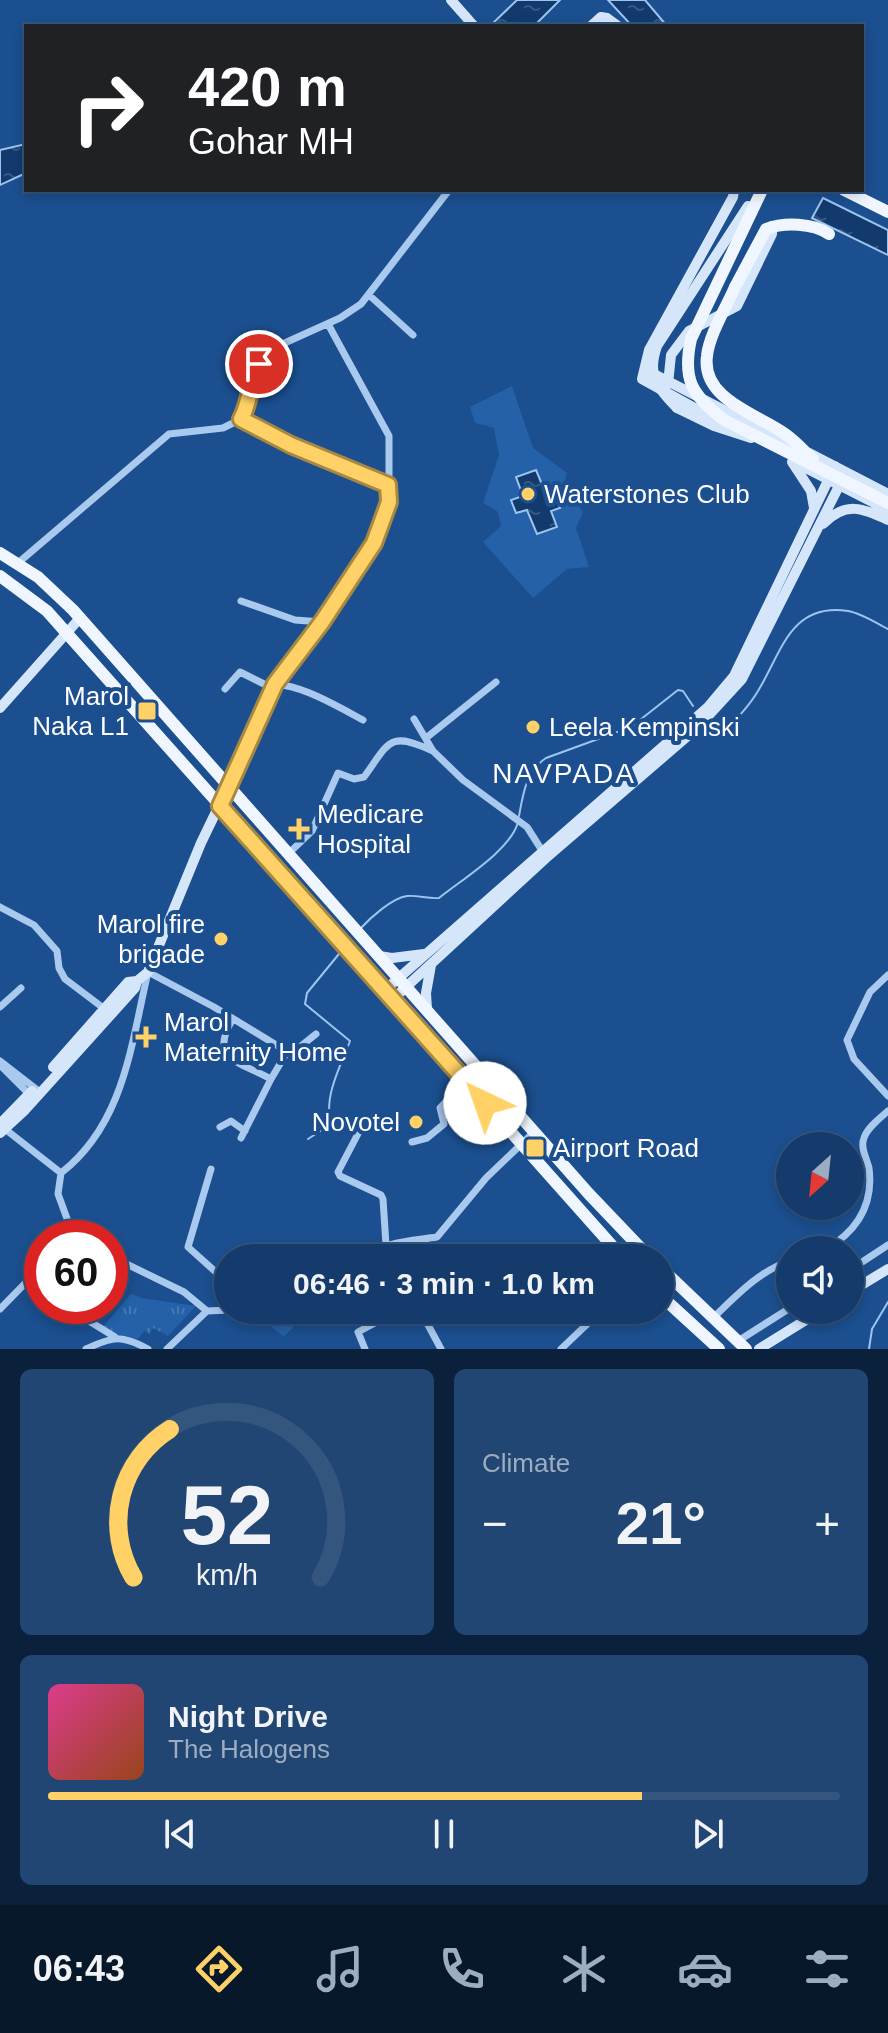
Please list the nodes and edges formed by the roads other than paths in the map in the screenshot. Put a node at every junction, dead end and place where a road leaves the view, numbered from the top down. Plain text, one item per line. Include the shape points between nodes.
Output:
1 (451, 0) edge
2 (472, 24) edge
3 (593, 24) edge
4 (612, 24) edge
5 (447, 192) edge
6 (734, 192) edge
7 (759, 192) edge
8 (759, 192) edge
9 (848, 192) edge
10 (888, 212) edge
11 (778, 226) junction
12 (829, 234) dead end
13 (369, 295) junction
14 (328, 324) junction
15 (413, 335) dead end
16 (651, 347) junction
17 (643, 374) junction
18 (665, 378) junction
19 (670, 394) junction
20 (241, 419) junction
21 (751, 438) junction
22 (790, 460) junction
23 (829, 472) junction
24 (846, 472) junction
25 (388, 485) junction
26 (839, 486) junction
27 (888, 494) edge
28 (861, 497) junction
29 (888, 503) edge
30 (814, 510) junction
31 (828, 510) junction
32 (888, 510) edge
33 (888, 520) edge
34 (817, 532) junction
35 (0, 553) edge
36 (18, 563) junction
37 (0, 576) edge
38 (241, 601) dead end
39 (80, 618) junction
40 (322, 622) junction
41 (66, 633) junction
42 (496, 682) dead end
43 (275, 684) junction
44 (225, 689) dead end
45 (0, 708) edge
46 (414, 719) dead end
47 (363, 720) dead end
48 (426, 738) junction
49 (433, 751) junction
50 (228, 787) junction
51 (220, 806) junction
52 (271, 834) junction
53 (256, 847) junction
54 (289, 853) junction
55 (544, 854) junction
56 (0, 907) edge
57 (379, 956) junction
58 (429, 958) junction
59 (148, 972) junction
60 (888, 975) edge
61 (403, 982) junction
62 (21, 988) dead end
63 (389, 995) junction
64 (1, 1005) edge
65 (427, 1009) junction
66 (108, 1011) junction
67 (233, 1019) junction
68 (316, 1034) dead end
69 (287, 1052) junction
70 (0, 1063) edge
71 (271, 1079) junction
72 (466, 1081) junction
73 (35, 1093) junction
74 (888, 1096) edge
75 (888, 1111) edge
76 (220, 1127) dead end
77 (2, 1128) edge
78 (361, 1128) dead end
79 (534, 1132) junction
80 (412, 1142) dead end
81 (521, 1144) junction
82 (211, 1169) dead end
83 (61, 1173) junction
84 (68, 1220) edge
85 (844, 1236) edge
86 (414, 1241) joint
87 (386, 1244) edge
88 (393, 1244) edge
89 (610, 1244) edge
90 (637, 1244) edge
91 (888, 1245) edge
92 (864, 1261) edge
93 (128, 1265) edge
94 (776, 1266) edge
95 (888, 1269) edge
96 (214, 1270) edge
97 (674, 1280) edge
98 (24, 1283) edge
99 (864, 1284) edge
100 (2, 1303) edge
101 (674, 1308) edge
102 (207, 1311) junction
103 (214, 1311) edge
104 (713, 1318) junction
105 (776, 1319) edge
106 (94, 1324) edge
107 (373, 1324) edge
108 (428, 1324) edge
109 (587, 1324) edge
110 (799, 1324) edge
111 (115, 1337) junction
112 (742, 1345) edge
113 (86, 1349) edge
114 (148, 1349) edge
115 (167, 1349) edge
116 (365, 1349) edge
117 (441, 1349) edge
118 (561, 1349) edge
119 (719, 1349) edge
120 (759, 1349) edge

1 - 2 main road
3 - 4 main road via 601,17
5 - 13 street
6 - 16 main road
7 - 21 main road, bridge via 657,346 652,363 660,391 677,408
8 - 23 main road, bridge via 691,339 687,376 707,407 724,420
9 - 10 main road
11 - 12 main road via 814,227
11 - 18 main road via 737,306 689,331 671,355
11 - 23 main road, bridge via 761,235 735,287 707,352 708,378
13 - 14 street
13 - 15 street
14 - 20 street via 278,346 262,360 252,376 250,403
14 - 25 street via 389,436
16 - 17 main road
16 - 18 main road
17 - 18 main road
17 - 19 main road
18 - 19 main road
18 - 23 main road
19 - 21 main road
20 - 25 street
20 - 36 street via 223,428 169,434
21 - 22 main road
22 - 23 main road
22 - 30 main road via 811,491
23 - 24 main road
23 - 26 main road
23 - 29 main road, bridge
23 - 30 main road
24 - 26 main road
24 - 27 main road
25 - 40 street via 389,502 374,543
26 - 28 main road
26 - 31 main road
28 - 31 main road via 842,499
28 - 32 main road
30 - 55 main road via 734,676 693,721
31 - 34 main road
33 - 34 main road via 852,508 832,515
34 - 55 main road via 742,679 697,728
35 - 36 main road
36 - 39 main road
37 - 41 main road via 47,611
38 - 40 street via 295,620
39 - 41 main road
39 - 50 main road
40 - 43 street
41 - 45 main road
41 - 51 main road
42 - 48 street
43 - 44 street via 268,686 240,672
43 - 47 street via 321,698
43 - 50 street
46 - 48 street
48 - 49 street
49 - 54 street via 393,741 364,777 338,773 312,831
49 - 55 street via 527,827
50 - 51 main road
50 - 52 main road
51 - 53 main road
51 - 59 main road
52 - 53 main road
52 - 54 main road
53 - 63 main road
54 - 57 main road
55 - 58 main road
56 - 66 street via 34,925 57,951 65,979
57 - 58 main road
57 - 61 main road
58 - 61 main road
58 - 65 main road
59 - 66 main road
59 - 67 street
59 - 83 street via 109,1115 85,1153
60 - 74 street via 870,992 847,1040 854,1059
61 - 63 main road
61 - 65 main road
62 - 64 street
63 - 72 main road
65 - 79 main road
66 - 73 main road
67 - 69 street
67 - 71 street via 222,1039 225,1054
68 - 69 street
69 - 71 street
70 - 73 street
71 - 76 street via 243,1134 231,1121
72 - 80 street via 440,1108 444,1124
72 - 81 main road
73 - 77 main road
75 - 85 street via 864,1135 868,1198 863,1215
77 - 83 street
78 - 87 street via 338,1172 381,1195
79 - 81 street
79 - 90 main road
81 - 86 street via 437,1237
81 - 89 main road
82 - 96 street via 188,1247
83 - 84 street via 58,1194
86 - 88 street
91 - 92 street
93 - 102 street via 184,1292
94 - 104 street
95 - 99 main road
97 - 104 main road
98 - 100 street
101 - 119 main road
102 - 103 street
102 - 115 street
104 - 112 main road
105 - 112 street
106 - 111 street
107 - 116 street via 358,1332
108 - 117 street
109 - 118 street
110 - 120 main road
111 - 113 street
111 - 114 street

